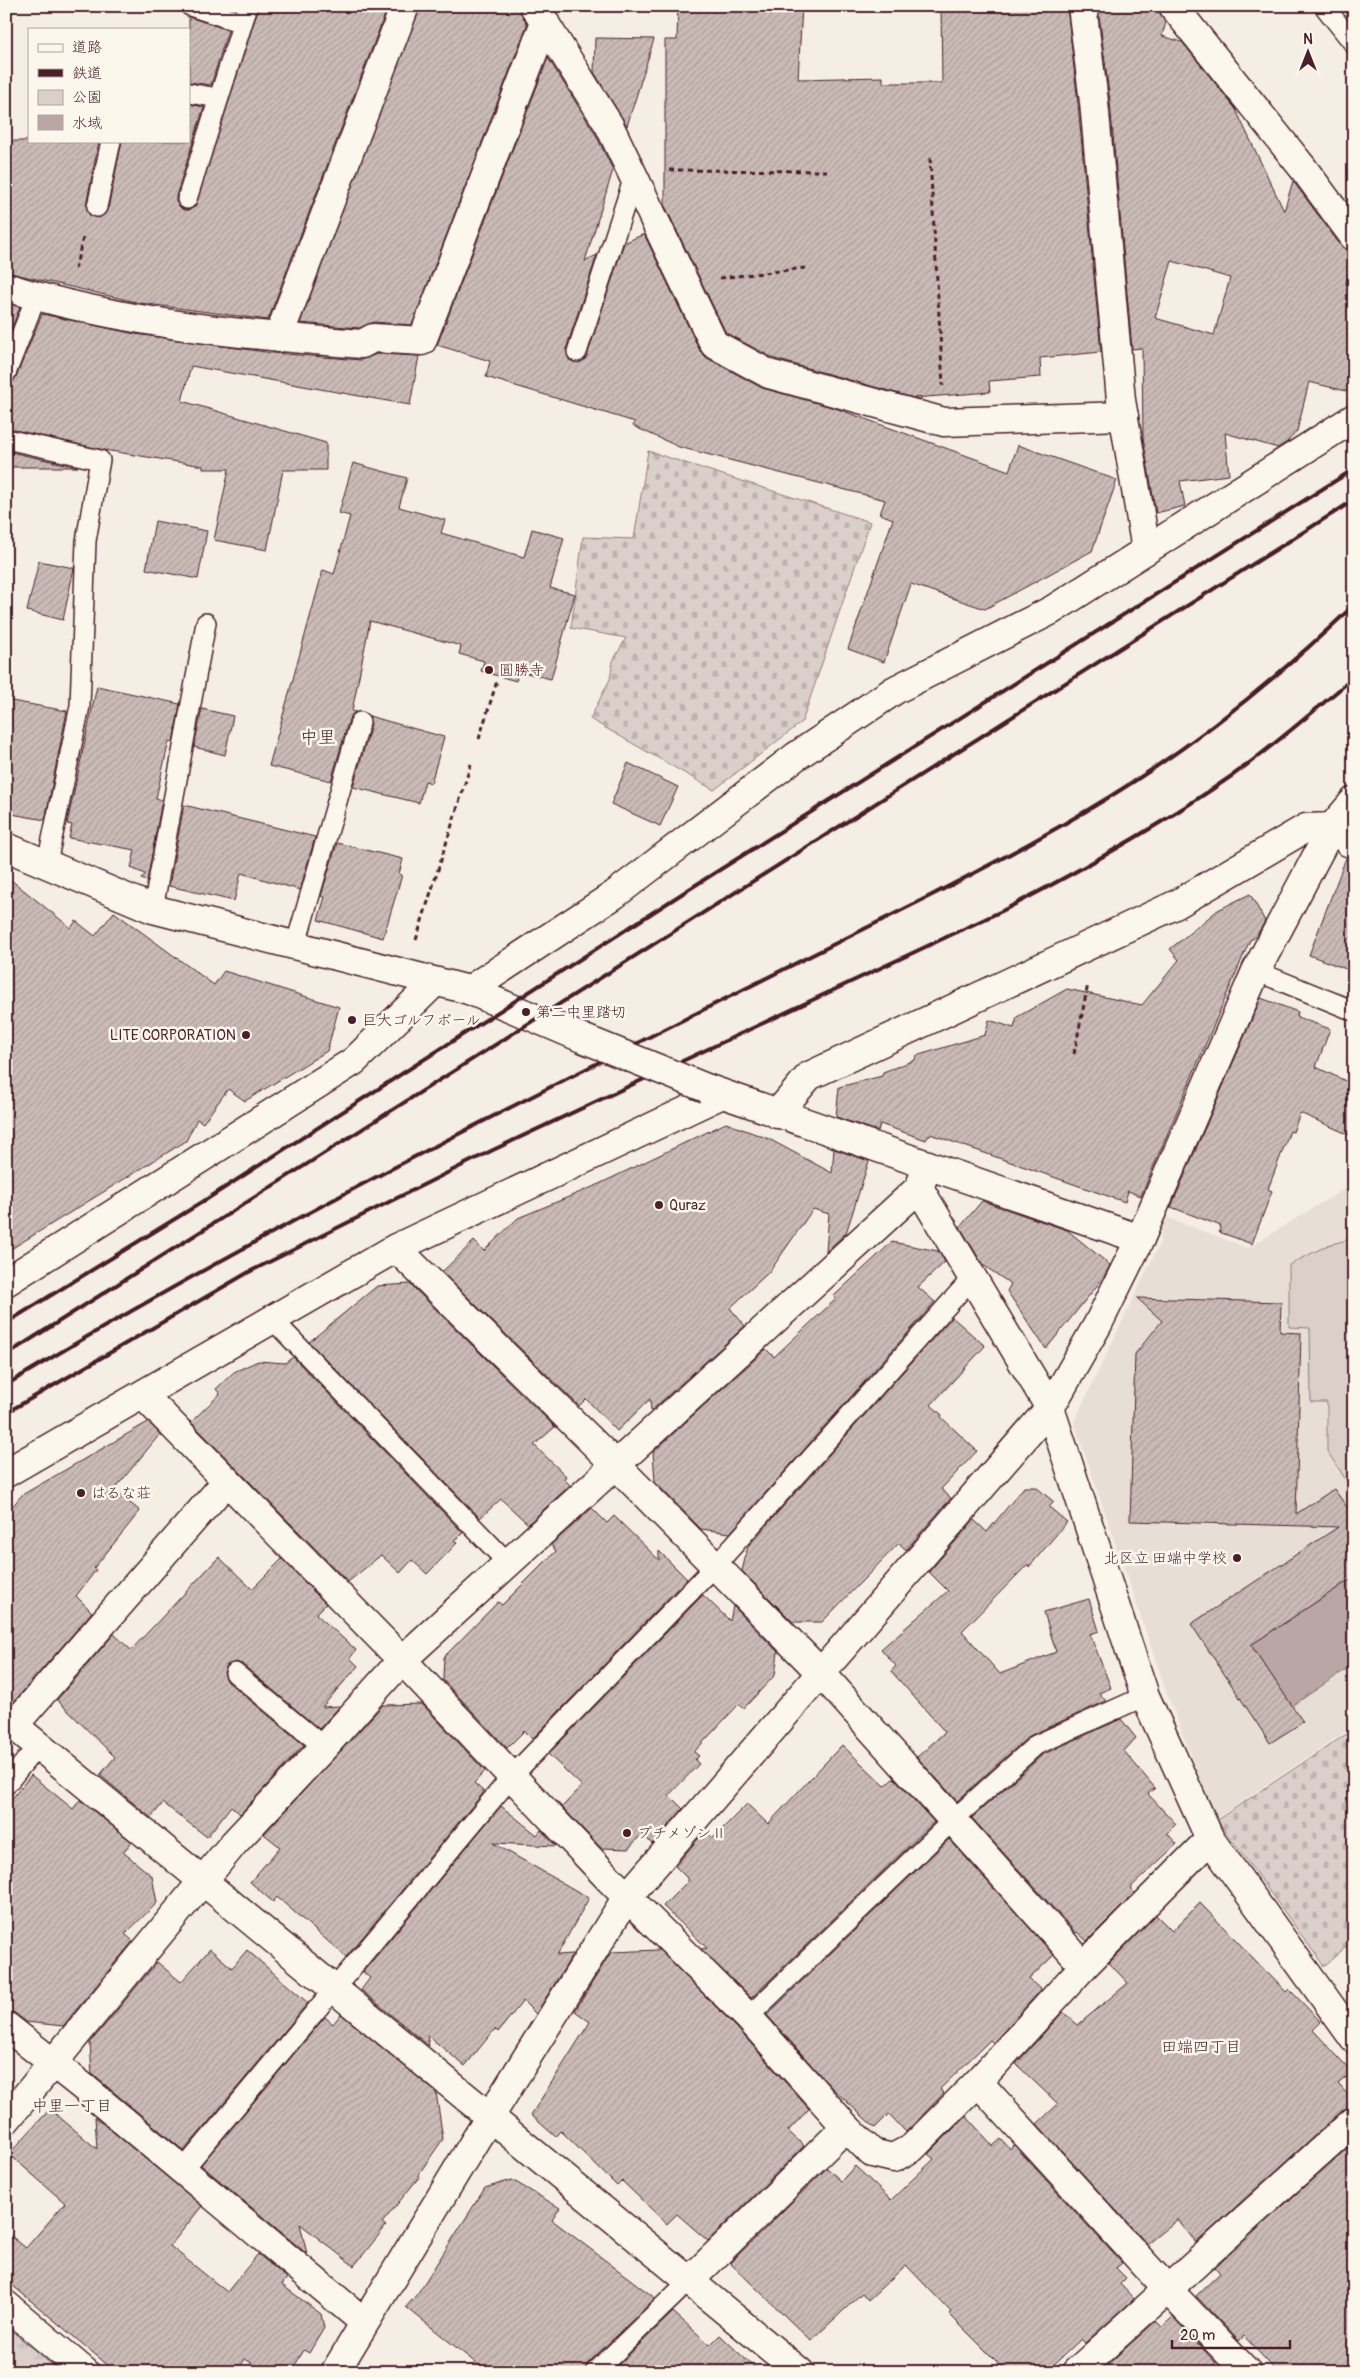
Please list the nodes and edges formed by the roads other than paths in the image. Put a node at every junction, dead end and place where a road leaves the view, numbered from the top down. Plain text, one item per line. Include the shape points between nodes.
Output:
1 (190, 6) edge
2 (405, 6) edge
3 (1082, 6) edge
4 (1173, 6) edge
5 (1324, 6) edge
6 (245, 14) edge
7 (540, 14) edge
8 (1354, 44) edge
9 (190, 93) edge
10 (218, 98) junction
11 (111, 142) edge
12 (634, 176) junction
13 (187, 199) dead end
14 (96, 207) road end
15 (1354, 237) edge
16 (6, 287) edge
17 (36, 296) junction
18 (278, 338) junction
19 (576, 352) dead end
20 (6, 373) edge
21 (1124, 416) junction
22 (1354, 418) edge
23 (6, 439) edge
24 (1146, 550) junction
25 (206, 623) dead end
26 (360, 722) dead end
27 (1354, 801) edge
28 (1332, 827) junction
29 (1354, 849) edge
30 (8, 854) edge
31 (47, 863) junction
32 (153, 909) junction
33 (295, 947) junction
34 (1256, 971) junction
35 (435, 982) junction
36 (469, 990) junction
37 (1354, 1011) edge
38 (714, 1091) junction
39 (778, 1114) junction
40 (924, 1176) junction
41 (1140, 1239) junction
42 (396, 1248) junction
43 (972, 1278) junction
44 (6, 1282) edge
45 (273, 1320) junction
46 (143, 1395) junction
47 (1050, 1408) junction
48 (616, 1465) junction
49 (6, 1473) edge
50 (227, 1481) junction
51 (507, 1562) junction
52 (715, 1566) junction
53 (402, 1660) junction
54 (235, 1673) dead end
55 (820, 1673) junction
56 (1145, 1696) junction
57 (10, 1721) edge
58 (38, 1745) junction
59 (324, 1747) junction
60 (512, 1776) junction
61 (6, 1784) edge
62 (953, 1820) junction
63 (1210, 1839) junction
64 (203, 1878) junction
65 (626, 1897) junction
66 (1084, 1966) junction
67 (334, 1986) junction
68 (748, 2017) junction
69 (6, 2026) edge
70 (1354, 2039) edge
71 (54, 2063) junction
72 (978, 2082) junction
73 (489, 2117) junction
74 (6, 2120) edge
75 (1354, 2121) edge
76 (846, 2127) junction
77 (182, 2170) junction
78 (689, 2281) junction
79 (1167, 2288) junction
80 (6, 2305) edge
81 (364, 2322) junction
82 (85, 2372) edge
83 (335, 2372) edge
84 (595, 2372) edge
85 (800, 2372) edge
86 (1076, 2372) edge
87 (1247, 2372) edge

1 - 6 lane
2 - 18 street
3 - 21 street
4 - 15 street
5 - 8 lane
6 - 10 lane
7 - 12 street via 609,125
7 - 18 street via 422,341 373,338 362,344
9 - 10 lane
10 - 13 lane
11 - 14 lane
12 - 19 lane
12 - 21 street via 714,344 769,374 944,422
16 - 17 street
17 - 18 street via 148,319
17 - 20 lane
21 - 24 street
22 - 24 street
23 - 31 lane via 100,460 86,541 80,706
24 - 36 street via 1052,610 878,701 794,757 614,895
25 - 32 lane
26 - 33 lane
27 - 28 street
28 - 29 lane via 1346,846
28 - 34 street
28 - 39 street via 1306,828 1177,904 809,1076
30 - 31 street
31 - 32 street
32 - 33 street
33 - 35 street
34 - 37 lane
34 - 41 street
35 - 36 street
35 - 44 street via 354,1061
36 - 38 street, bridge
38 - 39 street
38 - 42 street
39 - 40 street
40 - 41 street
40 - 43 street
40 - 48 street
41 - 47 street via 1098,1324
42 - 45 street
42 - 48 street
43 - 47 street
43 - 52 lane
45 - 46 street
45 - 51 lane
46 - 49 street
46 - 50 street
47 - 55 street
47 - 56 street
48 - 51 street
48 - 52 street
50 - 53 street
50 - 57 street
51 - 53 street
52 - 55 street
52 - 60 lane
53 - 59 street
53 - 60 street
54 - 59 lane
55 - 62 street
55 - 65 street
56 - 62 lane via 1036,1745
56 - 63 street
57 - 58 street
58 - 61 lane
58 - 64 street
59 - 64 street
60 - 65 street
60 - 67 lane
62 - 66 street
62 - 68 lane
63 - 66 street
63 - 70 street
64 - 67 street
64 - 71 street
65 - 68 street
65 - 73 street
66 - 72 street
67 - 73 street
67 - 77 lane
68 - 76 street
69 - 71 street
71 - 74 street
71 - 77 street
72 - 76 street via 912,2148 893,2158 872,2153
72 - 79 street
73 - 78 street
73 - 81 street
75 - 79 street
76 - 78 street
77 - 81 street
78 - 84 lane
78 - 85 street
79 - 86 street
79 - 87 street
80 - 82 street
81 - 83 street

